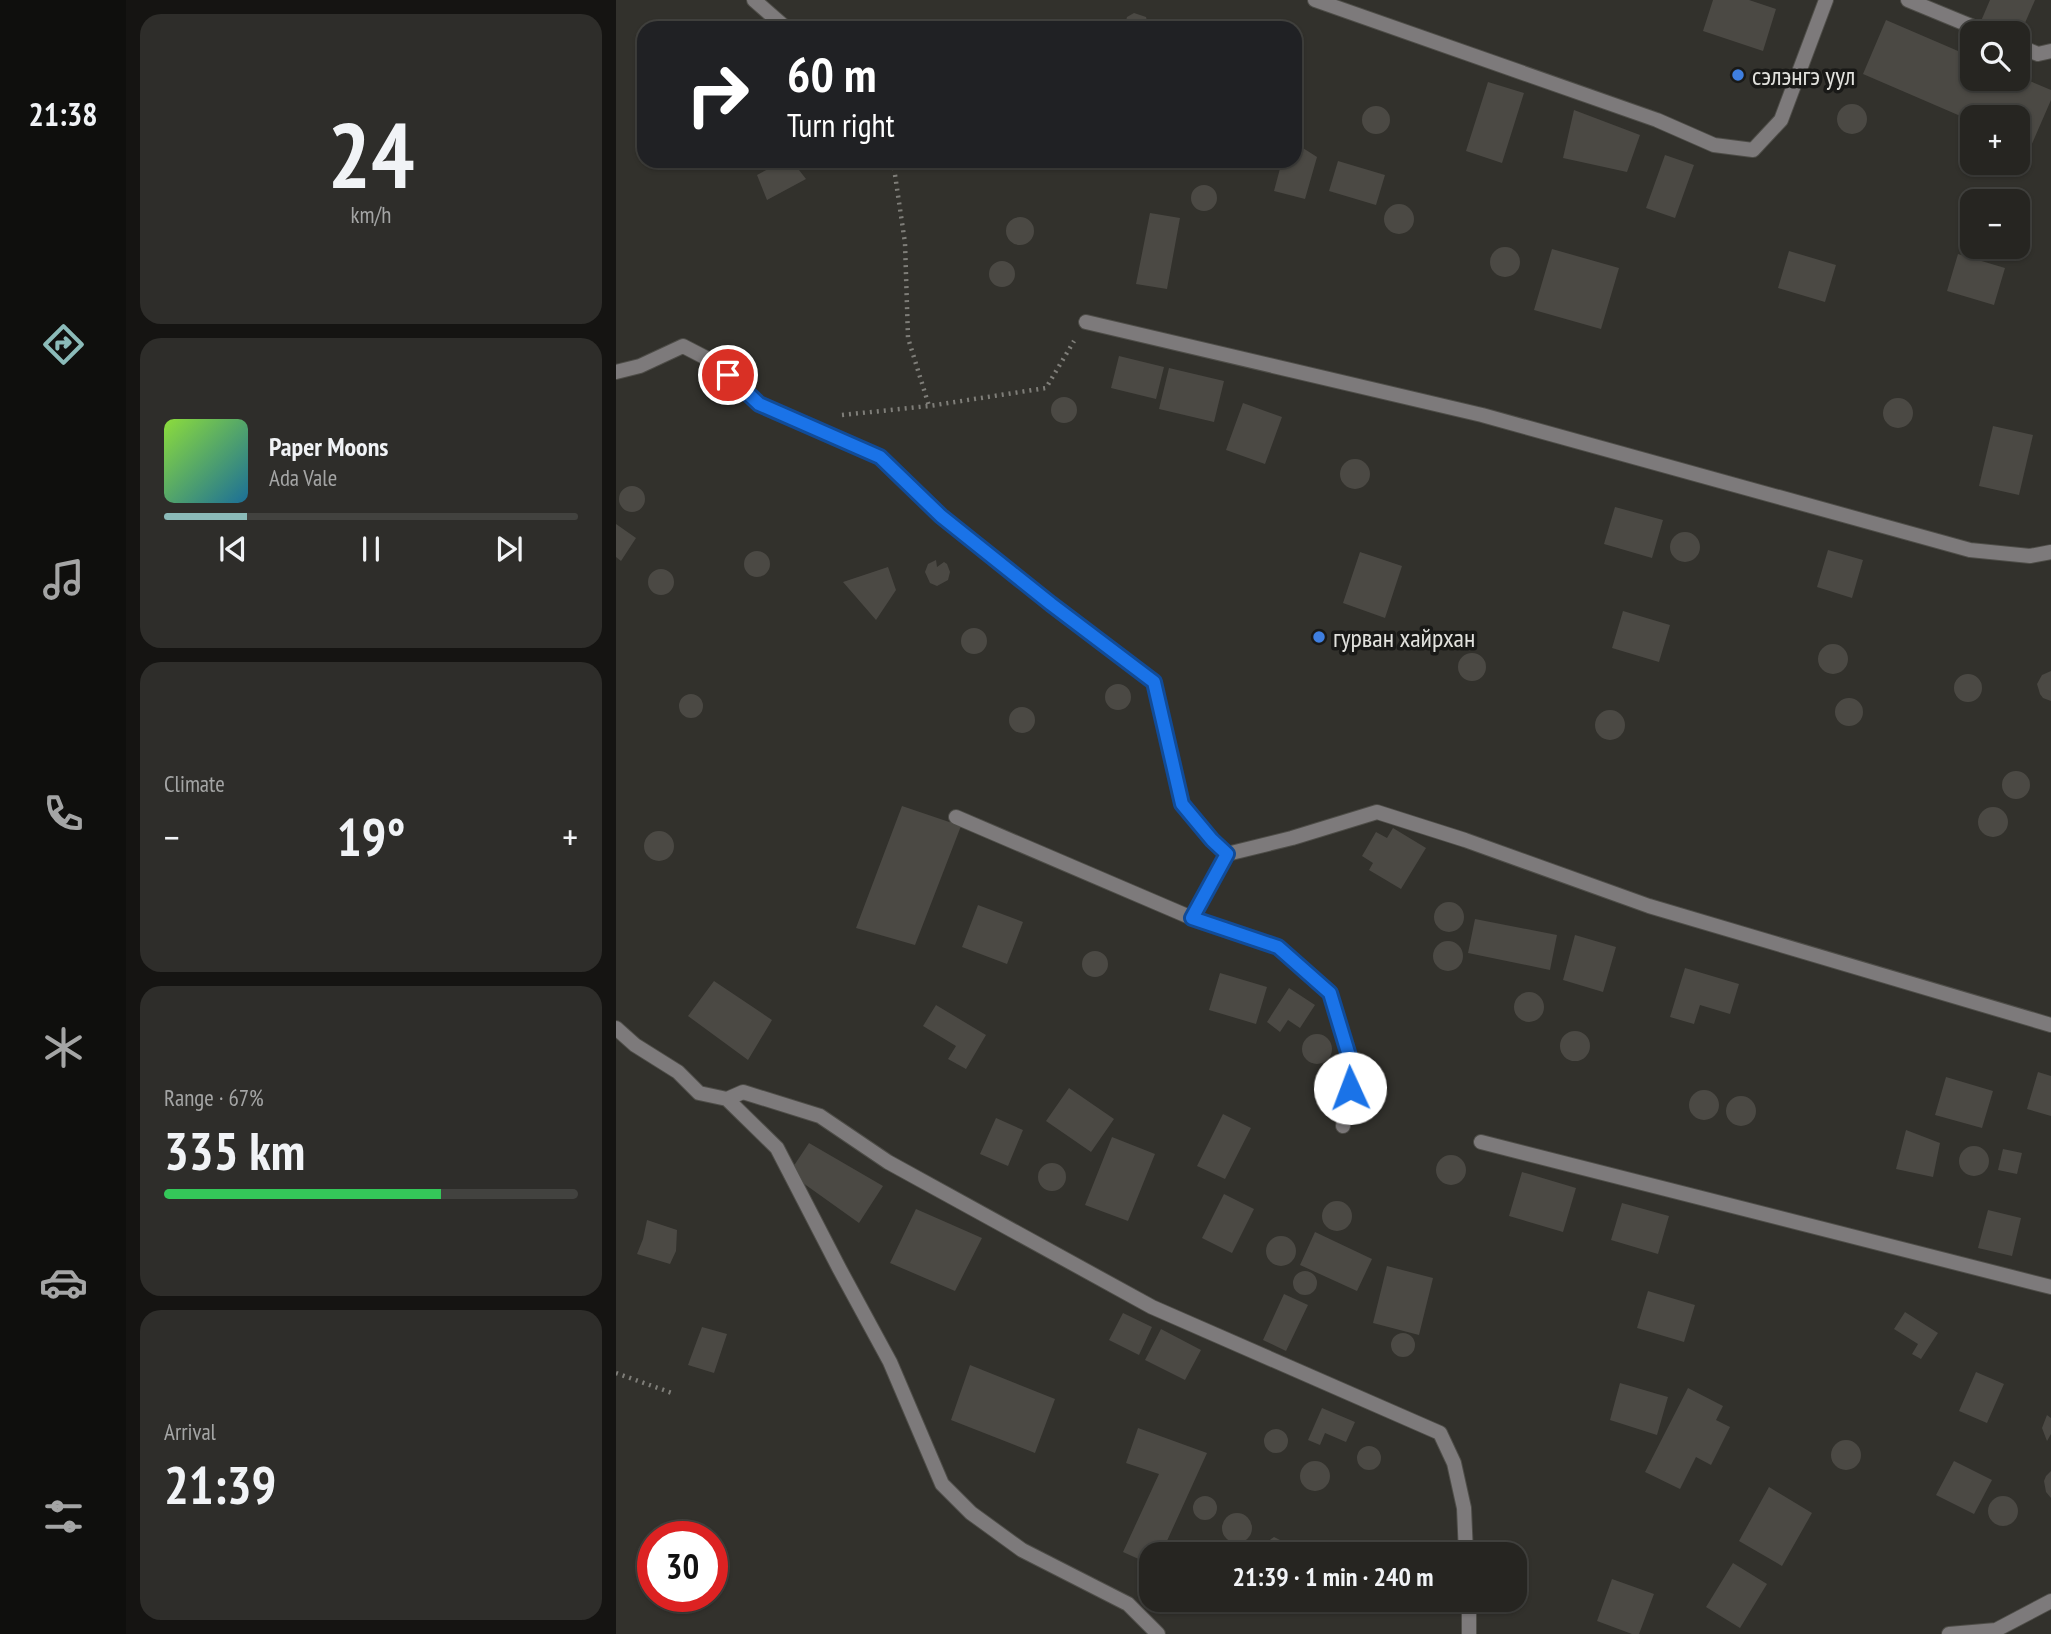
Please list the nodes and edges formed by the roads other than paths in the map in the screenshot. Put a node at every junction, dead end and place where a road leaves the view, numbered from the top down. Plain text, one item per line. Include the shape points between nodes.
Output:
1 (754, 0) edge
2 (1315, 0) edge
3 (1826, 0) edge
4 (1908, 0) edge
5 (778, 21) edge
6 (1960, 21) edge
7 (2030, 51) edge
8 (2051, 51) edge
9 (1086, 321) road end
10 (616, 372) edge
11 (2051, 552) edge
12 (956, 817) dead end
13 (1227, 854) junction
14 (1192, 918) junction
15 (2051, 1024) edge
16 (616, 1028) edge
17 (727, 1099) junction
18 (1343, 1126) dead end
19 (1481, 1142) dead end
20 (2051, 1286) edge
21 (1465, 1542) edge
22 (2051, 1601) edge
23 (1469, 1612) edge
24 (1157, 1634) edge
25 (1469, 1634) edge
26 (1949, 1634) edge

1 - 5 street
2 - 3 street via 1657,120 1713,145 1753,150 1781,120
4 - 6 street
7 - 8 street
9 - 11 street via 1482,415 1970,550 2030,556
10 - 13 street via 683,346 712,361 759,404 880,457 941,516 1154,682 1182,804
12 - 14 street
13 - 14 street
13 - 15 street via 1377,812 1649,906
14 - 18 street via 1278,947 1330,993 1353,1069
16 - 17 street via 678,1072 699,1093
17 - 21 street via 743,1092 820,1116 888,1162 1152,1307 1440,1433 1454,1463
17 - 24 street via 776,1148 890,1362 942,1484 971,1513 1022,1550 1128,1605
19 - 20 street
22 - 26 street via 1996,1630
23 - 25 street

